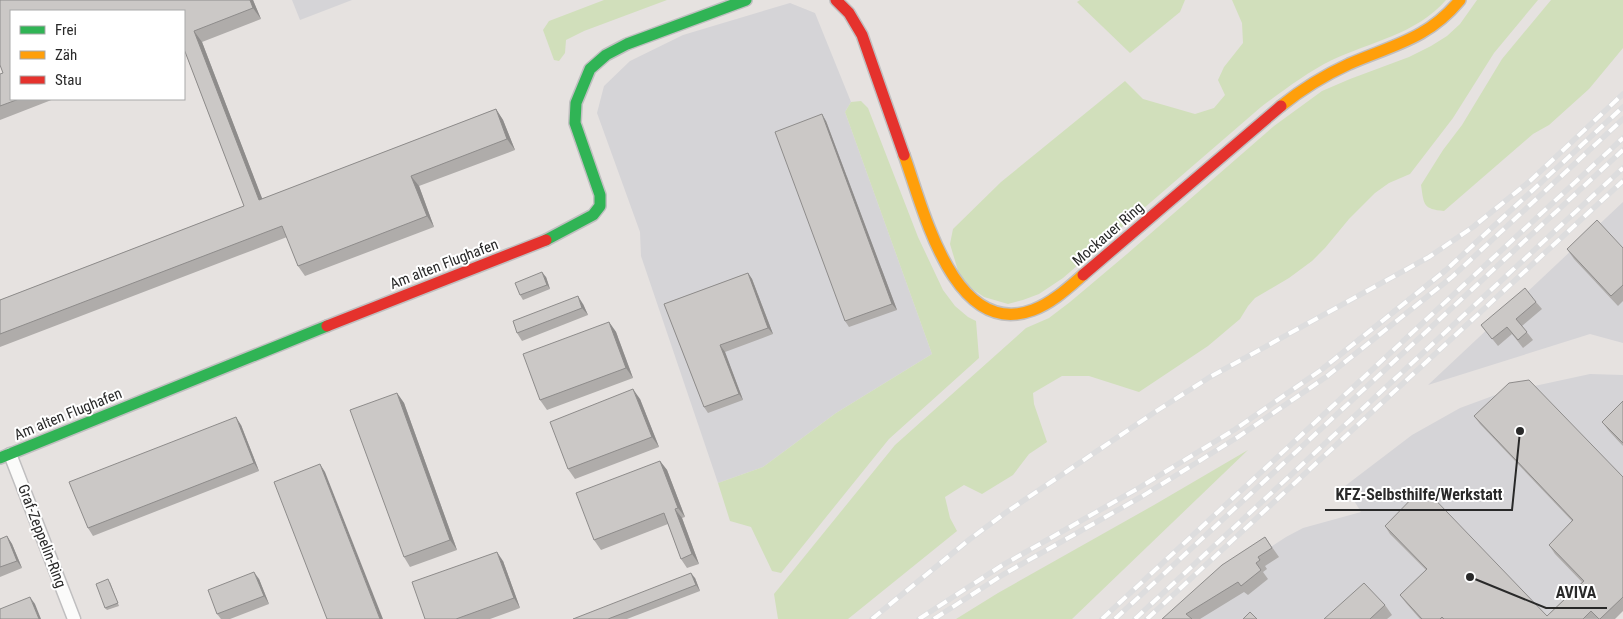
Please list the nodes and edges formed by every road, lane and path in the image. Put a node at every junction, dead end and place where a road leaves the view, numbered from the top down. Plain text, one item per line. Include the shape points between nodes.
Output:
1 (746, 0) edge
2 (836, 0) edge
3 (1460, 0) edge
4 (5, 456) edge
5 (74, 619) edge

1 - 4 street, Am alten Flughafen via 626,44 590,69 580,88 575,123 600,194 598,210 592,215 541,242
2 - 3 street, Mockauer Ring via 849,12 862,35 937,248 952,276 982,307 994,312 1016,313 1046,304 1070,286 1301,90 1336,71 1420,36 1437,25
4 - 5 street, Graf-Zeppelin-Ring

